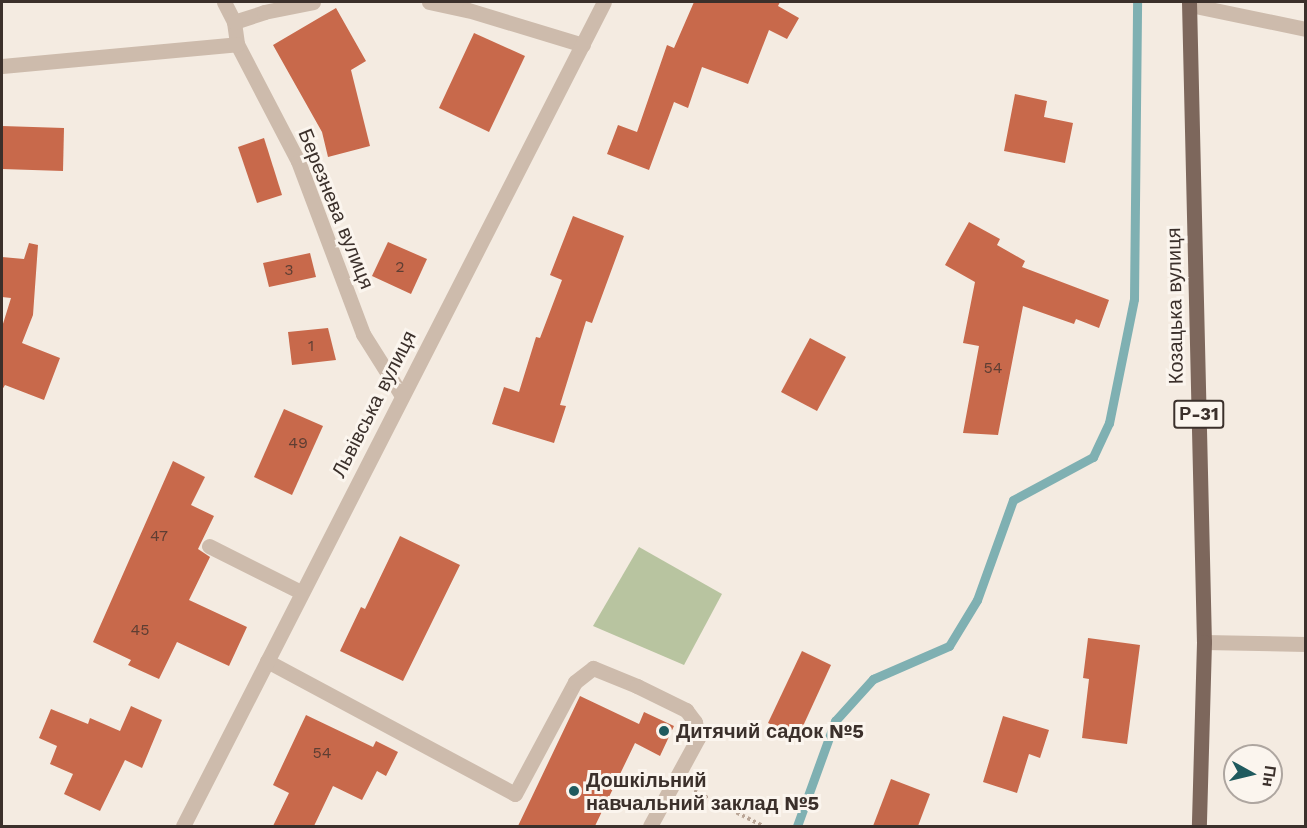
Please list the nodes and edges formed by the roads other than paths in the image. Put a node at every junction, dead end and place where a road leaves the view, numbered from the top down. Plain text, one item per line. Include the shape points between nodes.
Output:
1 (224, 2) edge
2 (313, 2) edge
3 (429, 2) edge
4 (604, 2) edge
5 (1189, 3) edge
6 (234, 22) junction
7 (1305, 29) edge
8 (237, 44) junction
9 (583, 45) junction
10 (2, 66) edge
11 (402, 396) junction
12 (209, 546) dead end
13 (301, 592) junction
14 (1204, 642) junction
15 (1305, 644) edge
16 (267, 661) junction
17 (183, 826) edge
18 (650, 826) edge
19 (1199, 826) edge

1 - 6 street, Березнева вулиця
2 - 6 street
3 - 9 street
4 - 9 street, Львівська вулиця
5 - 7 street
5 - 14 main road, Козацька вулиця / Р-31
6 - 8 street, Березнева вулиця
8 - 10 street
8 - 11 street, Березнева вулиця via 298,161 363,334
9 - 11 street, Львівська вулиця
11 - 13 street, Львівська вулиця
12 - 13 street
13 - 16 street, Львівська вулиця
14 - 15 street
14 - 19 main road, Козацька вулиця / Р-31
16 - 17 street, Львівська вулиця
16 - 18 street via 515,794 574,682 593,668 686,710 695,722 698,738

